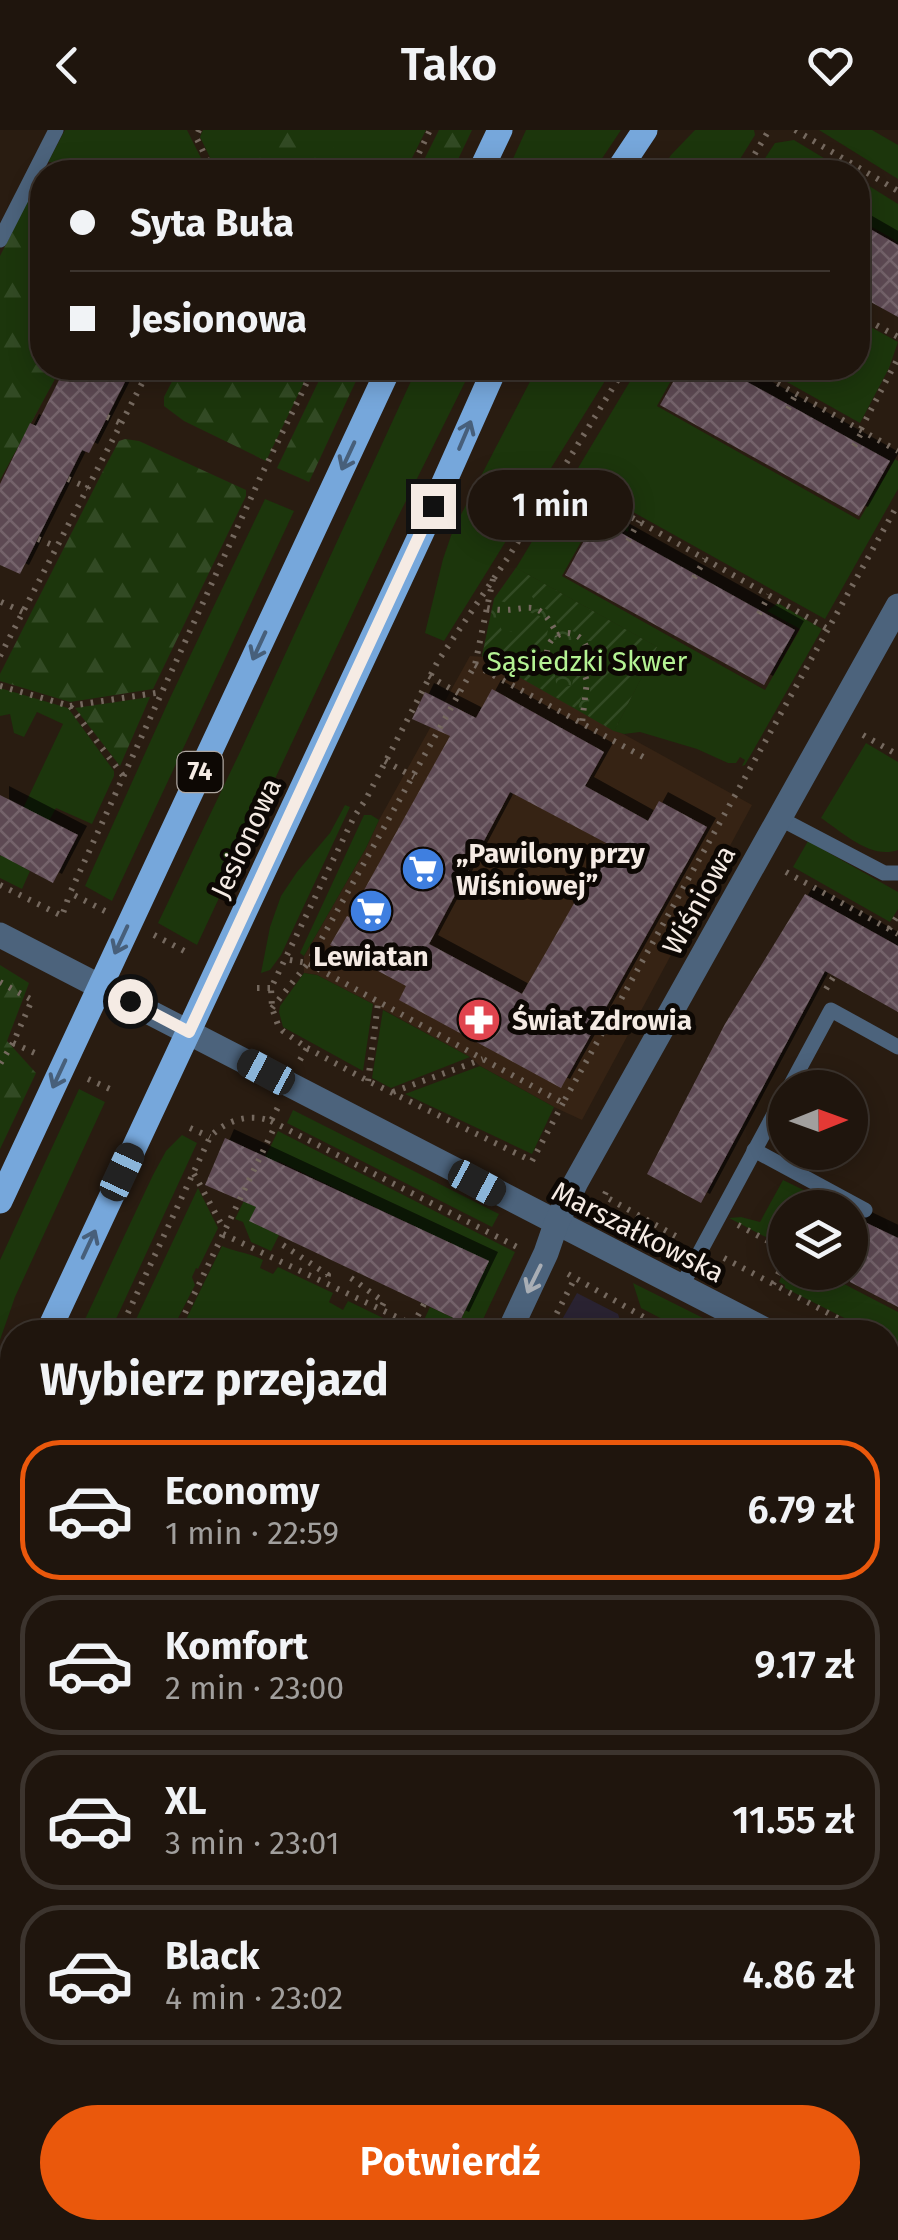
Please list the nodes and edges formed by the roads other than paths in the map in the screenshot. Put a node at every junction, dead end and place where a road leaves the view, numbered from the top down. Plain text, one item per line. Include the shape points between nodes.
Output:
1 (56, 130) edge
2 (500, 130) edge
3 (645, 130) edge
4 (41, 160) edge
5 (486, 160) edge
6 (625, 160) edge
7 (30, 182) edge
8 (0, 240) edge
9 (383, 380) edge
10 (490, 380) edge
11 (898, 606) edge
12 (779, 818) junction
13 (898, 873) edge
14 (0, 935) edge
15 (100, 986) junction
16 (189, 1032) junction
17 (898, 1047) edge
18 (799, 1070) edge
19 (768, 1125) edge
20 (754, 1150) junction
21 (827, 1190) edge
22 (0, 1201) edge
23 (556, 1224) junction
24 (680, 1287) junction
25 (54, 1320) edge
26 (514, 1320) edge
27 (745, 1320) edge

1 - 4 lane
2 - 5 main road
3 - 6 main road
7 - 8 lane
9 -> 15 main road, 74
16 -> 10 main road, Jesionowa
11 - 12 street, Wiśniowa
12 - 13 lane
12 - 23 street, Wiśniowa
14 - 15 street, Marszałkowska
15 - 16 street, Marszałkowska
15 -> 22 main road, 74
16 - 23 street, Marszałkowska
25 -> 16 main road, Jesionowa
17 - 18 lane via 832,1010
19 - 20 lane
20 - 21 lane
20 - 24 lane via 707,1249
23 - 24 street, Marszałkowska
23 -> 26 street, Wiśniowa
24 - 27 street, Marszałkowska

